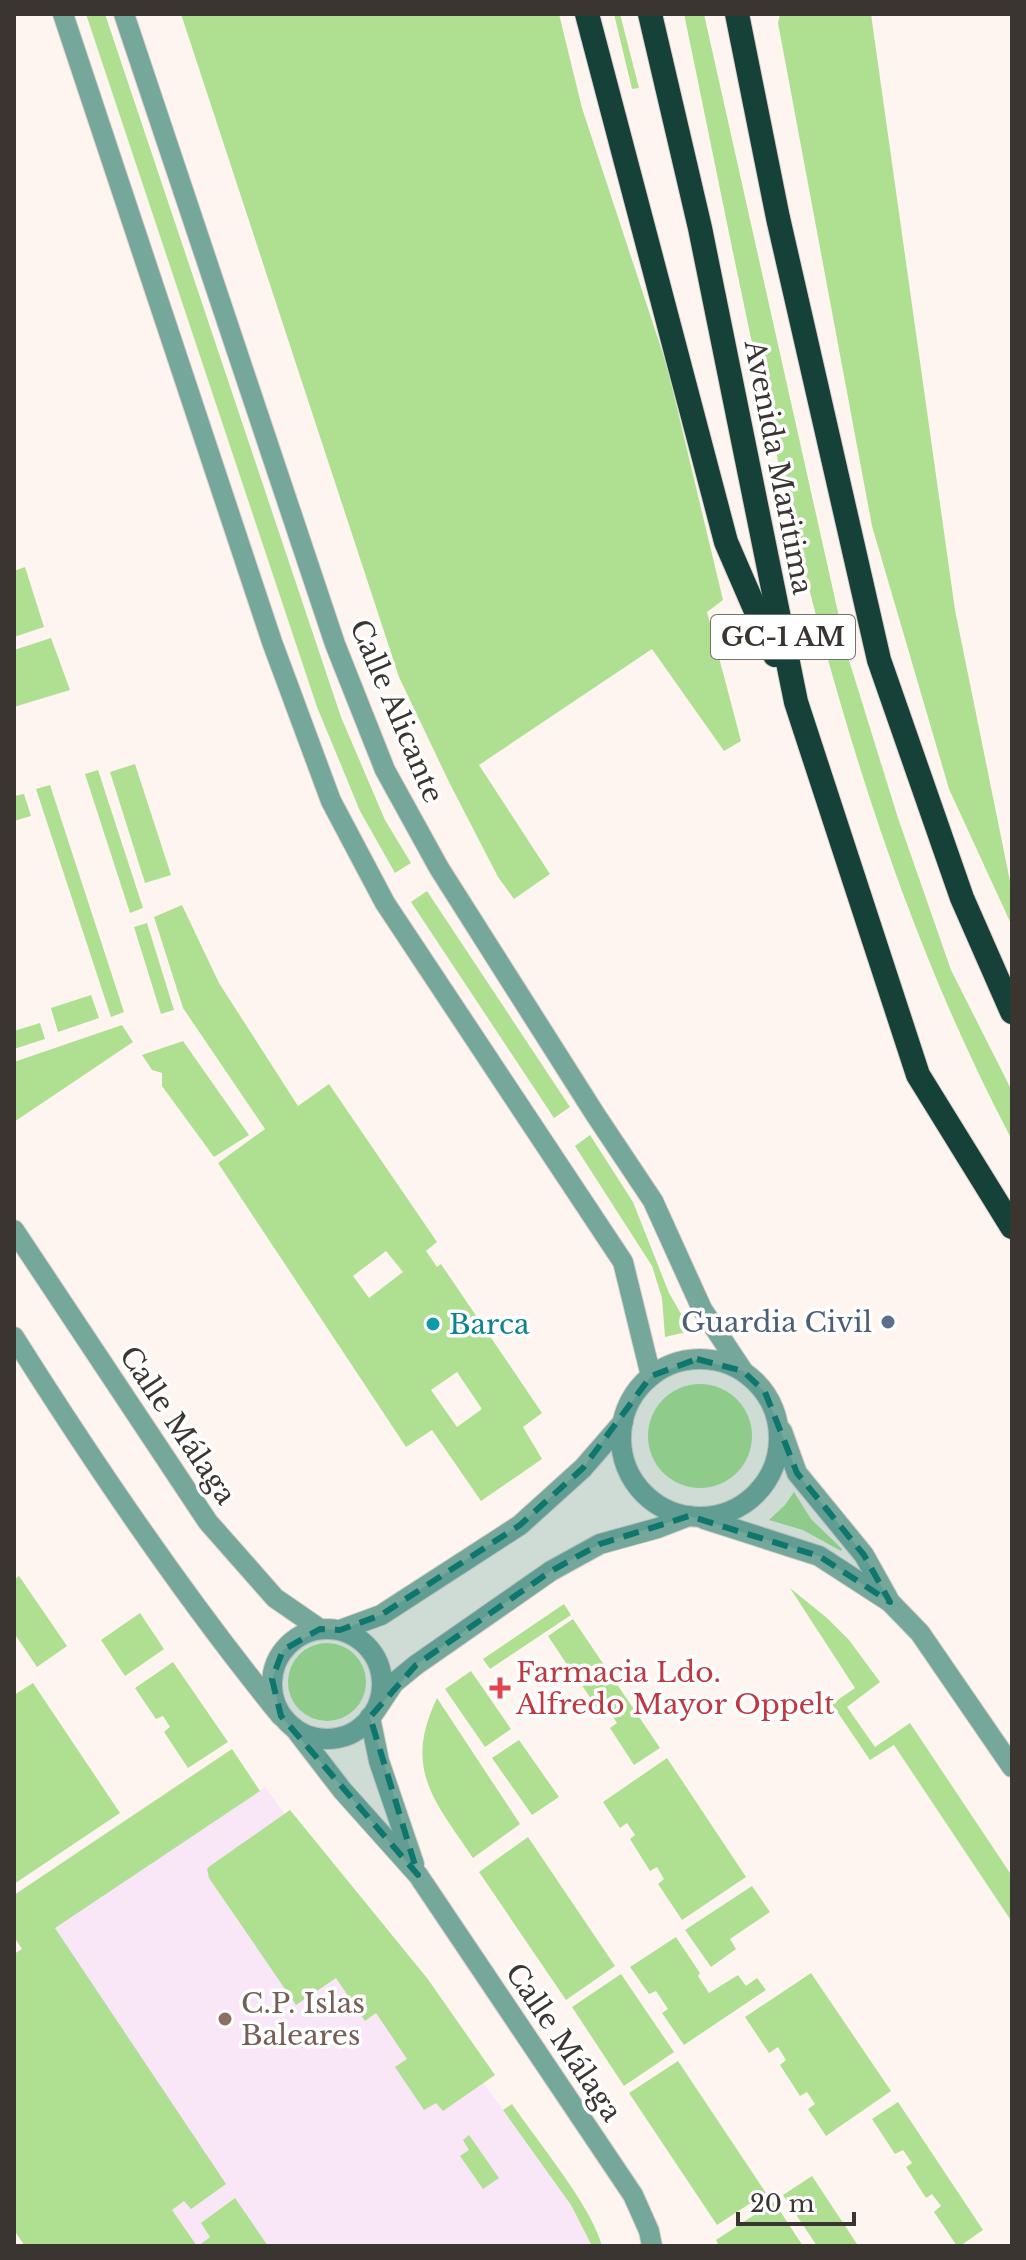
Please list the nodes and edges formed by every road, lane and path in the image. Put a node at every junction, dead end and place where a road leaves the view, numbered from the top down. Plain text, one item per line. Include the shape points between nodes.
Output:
1 (63, 14) edge
2 (124, 14) edge
3 (587, 14) edge
4 (650, 14) edge
5 (737, 14) edge
6 (796, 702) junction
7 (1012, 1012) edge
8 (1012, 1227) edge
9 (14, 1230) edge
10 (14, 1337) edge
11 (743, 1371) junction
12 (651, 1376) junction
13 (777, 1419) junction
14 (623, 1422) junction
15 (694, 1517) junction
16 (890, 1602) junction
17 (330, 1630) junction
18 (373, 1713) junction
19 (288, 1722) junction
20 (1012, 1767) edge
21 (418, 1875) junction
22 (652, 2246) edge

1 - 12 street via 272,642 331,801 385,903 623,1262
2 - 11 street, Calle Alicante via 335,644 385,770 439,868 653,1201 702,1309
3 - 6 highway via 726,542
4 - 6 highway, Avenida Maritima / GC-1 AM via 700,228
5 - 7 highway, Avenida Maritima / GC-1 AM via 879,660 962,898
6 - 8 highway, Avenida Maritima / GC-1 AM via 918,1075
9 - 17 street, Calle Málaga via 208,1522 275,1598
10 - 19 street, Calle Málaga via 207,1620
11 - 12 street via 697,1359
11 - 13 street via 765,1392
12 - 14 street via 633,1397
13 - 15 street via 779,1448 771,1475 753,1498 728,1513
13 - 16 street via 797,1473 864,1555
14 - 15 street via 622,1450 631,1477 648,1498
14 - 17 street via 583,1468 520,1525 381,1615
15 - 16 street via 819,1556
15 - 18 street via 600,1544 551,1571 416,1665 394,1683
16 - 20 street via 920,1633
17 - 18 street via 358,1637 377,1660 382,1679
17 - 19 street via 297,1638 274,1667 273,1698
18 - 19 street via 350,1735 331,1739 312,1738
18 - 21 street, Calle Málaga via 379,1761
19 - 21 street, Calle Málaga
21 - 22 street, Calle Málaga via 633,2195

